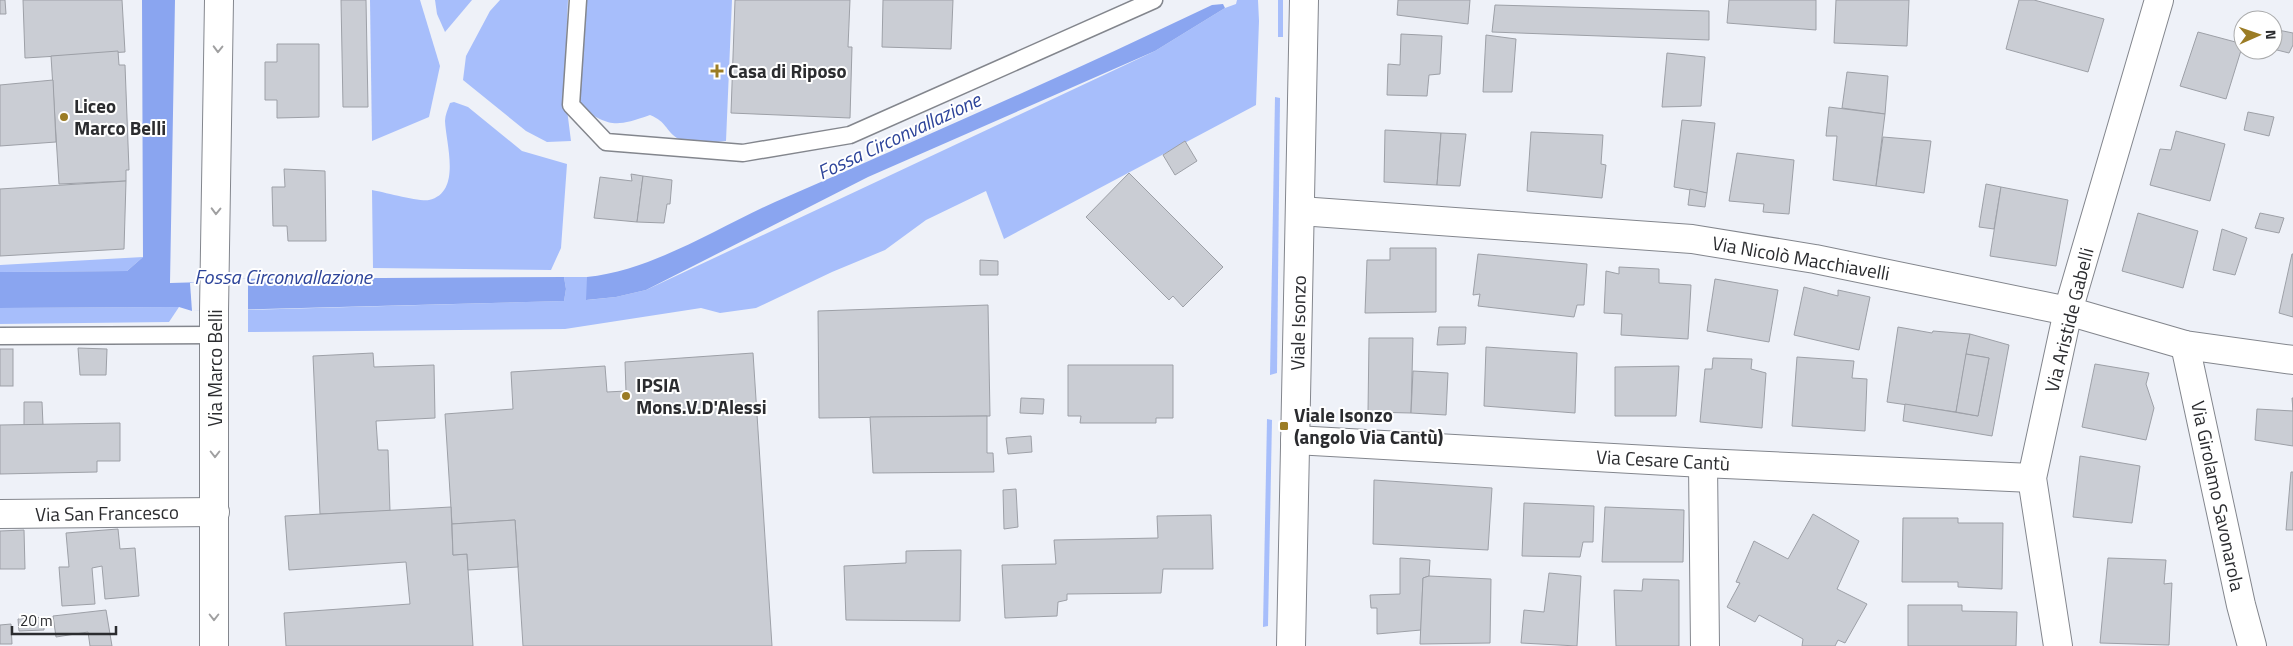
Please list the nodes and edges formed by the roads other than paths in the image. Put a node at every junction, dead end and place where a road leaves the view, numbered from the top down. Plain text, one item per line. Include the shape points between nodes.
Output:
1 (219, 0) edge
2 (578, 0) edge
3 (1154, 0) edge
4 (1304, 0) edge
5 (2159, 0) edge
6 (1300, 211) junction
7 (2068, 311) junction
8 (215, 323) junction
9 (0, 336) edge
10 (2185, 345) junction
11 (2293, 360) edge
12 (1295, 440) junction
13 (1703, 463) junction
14 (2032, 478) junction
15 (215, 512) junction
16 (0, 514) edge
17 (214, 646) edge
18 (1291, 646) edge
19 (1706, 646) edge
20 (2058, 646) edge
21 (2252, 646) edge

1 -> 8 street, Via Marco Belli
2 - 3 lane via 571,105 606,142 743,153 850,135
4 - 6 street, Viale Isonzo
5 - 7 street, Via Aristide Gabelli
6 - 7 street, Via Nicolò Macchiavelli via 1692,239 1816,259
6 - 12 street, Viale Isonzo
7 - 10 street, Via Nicolò Macchiavelli
7 - 14 street, Via Aristide Gabelli
8 - 9 lane
8 -> 15 street, Via Marco Belli
10 - 11 street, Via Nicolò Macchiavelli
10 - 21 street, Via Girolamo Savonarola
12 - 13 street, Via Cesare Cantù
12 - 18 street, Viale Isonzo
13 - 14 street, Via Cesare Cantù
13 - 19 street
14 - 20 street, Via Aristide Gabelli
15 - 16 street, Via San Francesco
15 -> 17 street, Via Marco Belli

